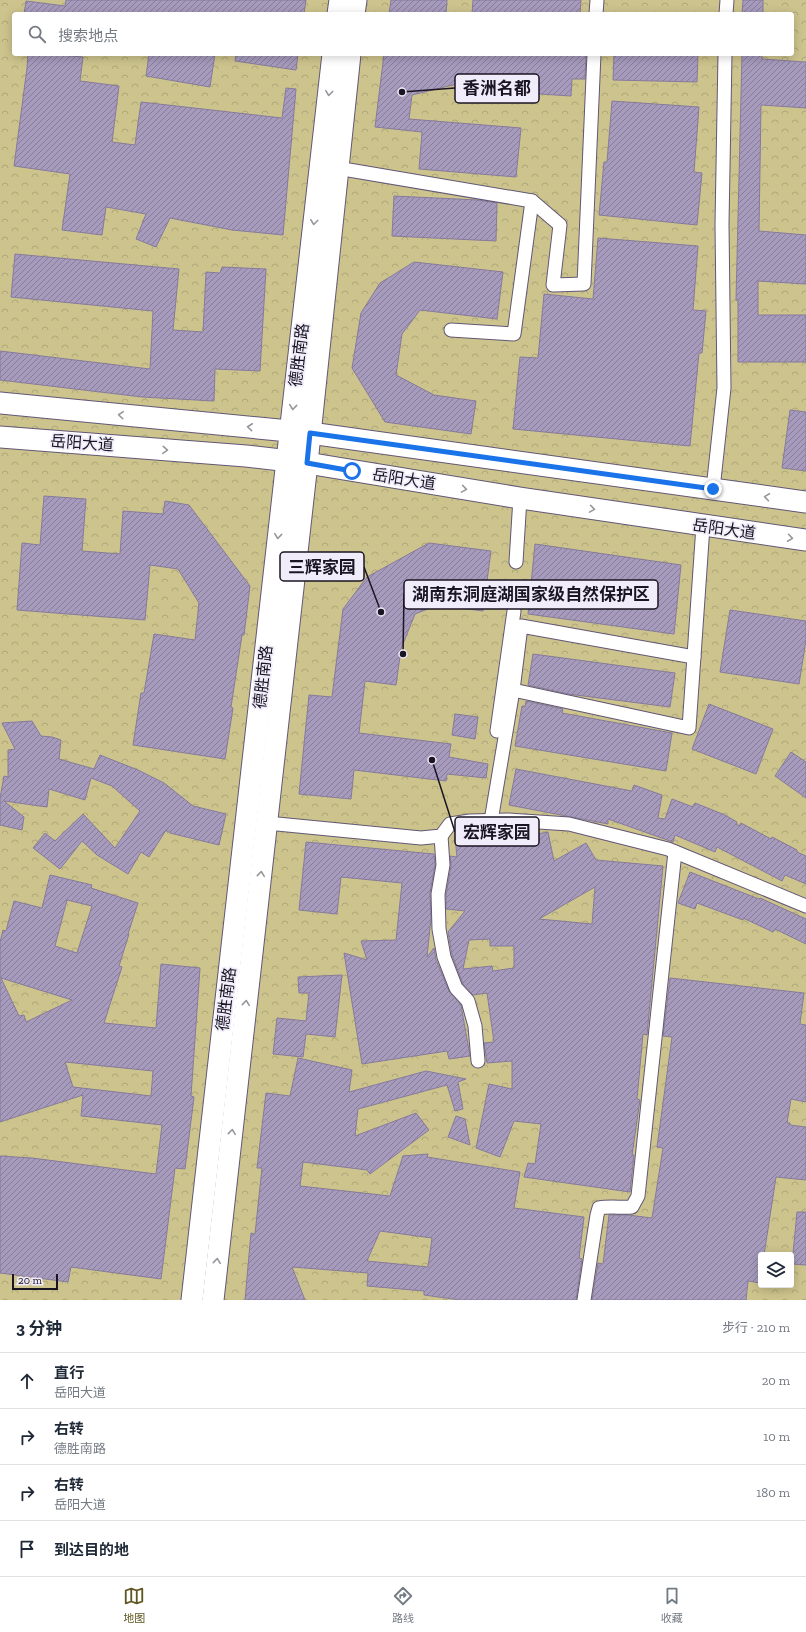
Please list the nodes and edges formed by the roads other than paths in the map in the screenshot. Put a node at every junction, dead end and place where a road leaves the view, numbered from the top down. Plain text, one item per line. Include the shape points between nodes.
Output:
1 (340, 0) edge
2 (356, 0) edge
3 (597, 0) edge
4 (727, 0) edge
5 (338, 12) edge
6 (354, 12) edge
7 (596, 12) edge
8 (726, 12) edge
9 (333, 56) edge
10 (350, 56) edge
11 (594, 56) edge
12 (725, 56) edge
13 (337, 168) junction
14 (532, 201) junction
15 (451, 330) dead end
16 (0, 403) edge
17 (300, 432) junction
18 (0, 437) edge
19 (287, 461) junction
20 (307, 463) junction
21 (713, 489) junction
22 (520, 498) junction
23 (806, 502) edge
24 (703, 526) junction
25 (806, 540) edge
26 (516, 562) dead end
27 (514, 611) dead end
28 (694, 657) junction
29 (513, 690) junction
30 (491, 821) junction
31 (267, 823) junction
32 (441, 836) junction
33 (675, 852) junction
34 (806, 906) edge
35 (478, 1061) dead end
36 (192, 1300) edge
37 (213, 1300) edge
38 (584, 1300) edge

1 - 5 main road
2 - 6 main road
3 - 7 street
4 - 8 street
9 -> 17 main road, 德胜南路
10 - 13 main road, 德胜南路
11 - 14 street via 584,284 553,284 560,225
12 - 21 street via 722,224 724,388
13 - 14 street
13 - 17 main road, 德胜南路
14 - 15 street via 514,334
17 -> 16 main road, 岳阳大道
17 - 19 main road, 德胜南路
17 - 20 main road, 德胜南路
17 - 21 main road, 岳阳大道
18 -> 19 main road, 岳阳大道
19 - 20 main road, 岳阳大道
19 -> 36 main road, 德胜南路
20 -> 22 main road, 岳阳大道
20 - 31 main road, 德胜南路
23 -> 21 main road, 岳阳大道
22 -> 24 main road, 岳阳大道
22 - 26 street
24 -> 25 main road, 岳阳大道
24 - 28 street
27 - 30 street via 489,803
28 - 29 street via 521,626
28 - 29 street via 689,728
29 - 30 street
30 - 32 street via 450,824
30 - 33 street via 569,824
31 - 32 street via 421,838
37 -> 31 main road, 德胜南路
32 - 35 street via 439,929 444,957 456,988 468,1001 475,1026
33 - 34 street
33 - 38 street via 638,1196 632,1207 600,1208

